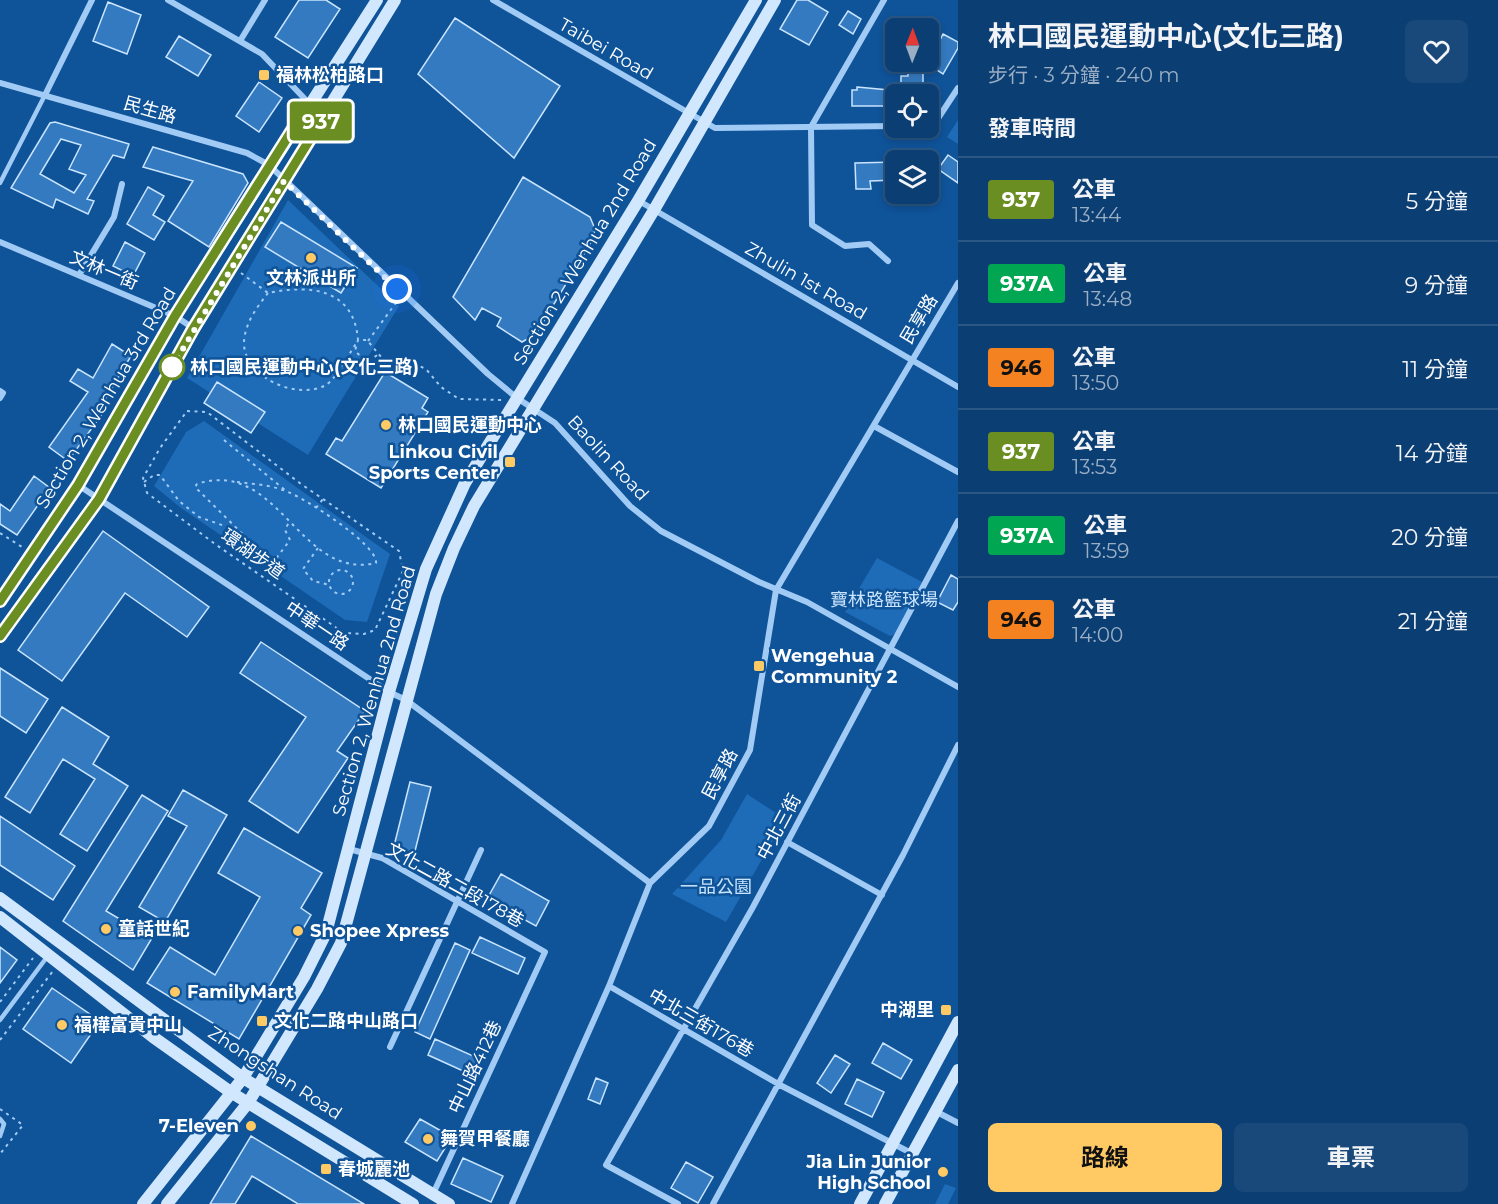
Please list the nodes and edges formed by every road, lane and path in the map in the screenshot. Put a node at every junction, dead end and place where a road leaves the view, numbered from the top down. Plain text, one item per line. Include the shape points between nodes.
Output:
1 (92, 0) edge
2 (168, 0) edge
3 (265, 0) edge
4 (377, 0) edge
5 (395, 0) edge
6 (493, 0) edge
7 (756, 0) edge
8 (775, 0) edge
9 (884, 0) edge
10 (240, 41) junction
11 (0, 83) edge
12 (958, 88) edge
13 (45, 95) junction
14 (308, 105) junction
15 (690, 115) junction
16 (323, 118) junction
17 (939, 118) edge
18 (704, 123) junction
19 (885, 126) edge
20 (811, 128) junction
21 (269, 165) junction
22 (284, 181) junction
23 (0, 183) edge
24 (122, 183) dead end
25 (638, 201) junction
26 (654, 210) junction
27 (0, 242) edge
28 (888, 261) dead end
29 (232, 266) junction
30 (79, 275) junction
31 (958, 283) edge
32 (268, 293) junction
33 (398, 300) dead end
34 (175, 316) junction
35 (193, 329) junction
36 (358, 340) junction
37 (368, 341) junction
38 (379, 354) junction
39 (912, 360) junction
40 (958, 387) edge
41 (0, 391) edge
42 (0, 398) edge
43 (517, 398) junction
44 (532, 409) junction
45 (874, 426) junction
46 (224, 440) dead end
47 (958, 472) edge
48 (144, 482) junction
49 (237, 482) junction
50 (78, 485) junction
51 (288, 491) junction
52 (99, 499) junction
53 (323, 499) junction
54 (316, 508) junction
55 (958, 521) edge
56 (289, 522) junction
57 (239, 531) junction
58 (0, 532) edge
59 (318, 548) junction
60 (32, 554) junction
61 (272, 564) junction
62 (268, 581) junction
63 (330, 585) junction
64 (776, 590) junction
65 (0, 601) edge
66 (0, 636) edge
67 (891, 649) junction
68 (958, 687) edge
69 (389, 692) junction
70 (406, 700) junction
71 (958, 745) edge
72 (787, 842) junction
73 (349, 849) junction
74 (481, 850) dead end
75 (366, 854) junction
76 (650, 883) junction
77 (882, 895) junction
78 (0, 898) edge
79 (456, 901) junction
80 (0, 917) edge
81 (545, 952) joint
82 (49, 956) junction
83 (609, 986) junction
84 (0, 1002) edge
85 (0, 1020) edge
86 (958, 1022) edge
87 (683, 1030) junction
88 (0, 1040) edge
89 (390, 1047) dead end
90 (958, 1070) edge
91 (243, 1078) junction
92 (780, 1085) junction
93 (258, 1086) junction
94 (232, 1093) junction
95 (248, 1103) junction
96 (0, 1109) edge
97 (935, 1112) junction
98 (0, 1119) edge
99 (958, 1123) edge
100 (0, 1136) edge
101 (893, 1144) junction
102 (0, 1154) edge
103 (913, 1154) junction
104 (433, 1194) junction
105 (143, 1204) edge
106 (167, 1204) edge
107 (413, 1204) edge
108 (449, 1204) edge
109 (512, 1204) edge
110 (678, 1204) edge
111 (713, 1204) edge
112 (860, 1204) edge
113 (885, 1204) edge

1 - 13 street
2 - 10 street
3 - 10 street
4 - 14 street, Section 2, Wenhua 3rd Road
5 - 16 street
6 - 15 street, Taibei Road
7 - 15 street, Section 2, Wenhua 2nd Road
8 - 18 street, Section 2, Wenhua 2nd Road
9 - 20 street
10 - 14 street via 262,54
11 - 13 street, 民生路
12 - 17 street
13 - 21 street, 民生路 via 247,153
13 - 23 lane
14 - 16 street
14 - 21 street, Section 2, Wenhua 3rd Road
15 - 18 street, Taibei Road
15 - 25 street, Section 2, Wenhua 2nd Road
16 - 22 street
18 - 20 street, Taibei Road via 716,128
18 - 26 street, Section 2, Wenhua 2nd Road
19 - 20 street, Taibei Road
20 - 28 street via 812,225 844,246 869,244
21 - 22 street, 民生路
21 - 34 street, Section 2, Wenhua 3rd Road
22 - 29 street
22 - 43 street, Baolin Road
24 - 30 street via 114,217
25 - 26 street, Zhulin 1st Road
25 - 43 street, Section 2, Wenhua 2nd Road
26 - 39 street, Zhulin 1st Road
26 - 44 street, Section 2, Wenhua 2nd Road
27 - 30 street, 文林一街
29 - 32 path
29 - 35 street
30 - 34 street, 文林一街
31 - 39 street, 民享路
32 - 36 path via 291,290 329,294 348,306
32 - 36 path via 252,315 244,350 254,370 276,384 294,389 326,385
33 - 37 path
34 - 35 street, 文林一街
34 - 50 street, Section 2, Wenhua 3rd Road
35 - 52 street
36 - 37 path
36 - 38 path via 355,351 363,359 372,360
37 - 38 path
38 - 43 path via 389,361 413,363 426,369 441,387 459,399
39 - 40 street, Zhulin 1st Road
39 - 45 street, 民享路
41 - 42 street
43 - 44 street, Baolin Road
43 - 69 street, Section 2, Wenhua 2nd Road via 465,483 444,526 426,569
44 - 64 street, Baolin Road via 555,423 630,506 661,531
44 - 70 street, Section 2, Wenhua 2nd Road via 474,506 454,548 436,594
45 - 47 street
45 - 64 street, 民享路
46 - 51 path
48 - 53 path, 環湖步道 via 143,477 160,448 187,411 207,412
48 - 57 path via 160,475 179,501 199,518
48 - 62 path, 環湖步道 via 147,493
49 - 51 path
49 - 56 path via 262,493
49 - 57 path via 207,481 195,487
50 - 52 street, 中華一路
50 - 60 street, Section 2, Wenhua 3rd Road
51 - 54 path
52 - 66 street
52 - 69 street, 中華一路
53 - 54 path
53 - 62 path, 環湖步道 via 399,552 403,571 375,630 344,633
54 - 59 path via 363,541 377,560 365,566 342,562
55 - 67 street, 中北三街
56 - 59 path
56 - 61 path via 285,530 290,540
57 - 61 path
58 - 60 path
59 - 63 path via 303,569 313,581
60 - 65 street, Section 2, Wenhua 3rd Road
61 - 62 path via 277,568
63 - 63 path via 331,575 337,571 348,572 353,578 351,590 343,594
64 - 67 street, Baolin Road via 807,602
64 - 76 street, 民享路 via 750,750 709,826
67 - 68 street, Baolin Road
67 - 72 street, 中北三街
69 - 70 street, 中華一路
69 - 73 street, Section 2, Wenhua 2nd Road
70 - 75 street, Section 2, Wenhua 2nd Road
70 - 76 street, 中華一路
71 - 77 street
72 - 77 street
72 - 87 street, 中北三街
73 - 75 street, 文化二路二段178巷
73 - 91 street, Section 2, Wenhua 2nd Road via 326,933
74 - 79 street
75 - 79 street, 文化二路二段178巷 via 382,858
75 - 93 street, Section 2, Wenhua 2nd Road via 341,943
76 - 83 street, 民享路
77 - 92 street
78 - 91 street, Zhongshan Road
79 - 81 street, 文化二路二段178巷
79 - 89 street
80 - 82 street
81 - 104 street, 中山路412巷
82 - 84 path
82 - 85 lane
82 - 88 path
82 - 94 street
83 - 87 street, 中北三街176巷
83 - 109 street, 民享路
86 - 101 street
87 - 92 street, 中北三街176巷
87 - 110 street, 中北三街 via 606,1165
90 - 97 street
91 - 93 street, Zhongshan Road
91 - 94 street, Section 2, Wenhua 2nd Road
92 - 101 street, 中北三街176巷
92 - 111 street
93 - 95 street, Section 2, Wenhua 2nd Road
93 - 104 street, Zhongshan Road
94 - 95 street
94 - 105 street, Section 2, Wenhua 2nd Road
95 - 106 street, Section 2, Wenhua 2nd Road
95 - 107 street
96 - 102 path via 23,1125
97 - 99 street
97 - 103 street
98 - 100 lane via 4,1124
101 - 103 street, 中北三街176巷
101 - 112 street
103 - 113 street
104 - 108 street, Zhongshan Road

